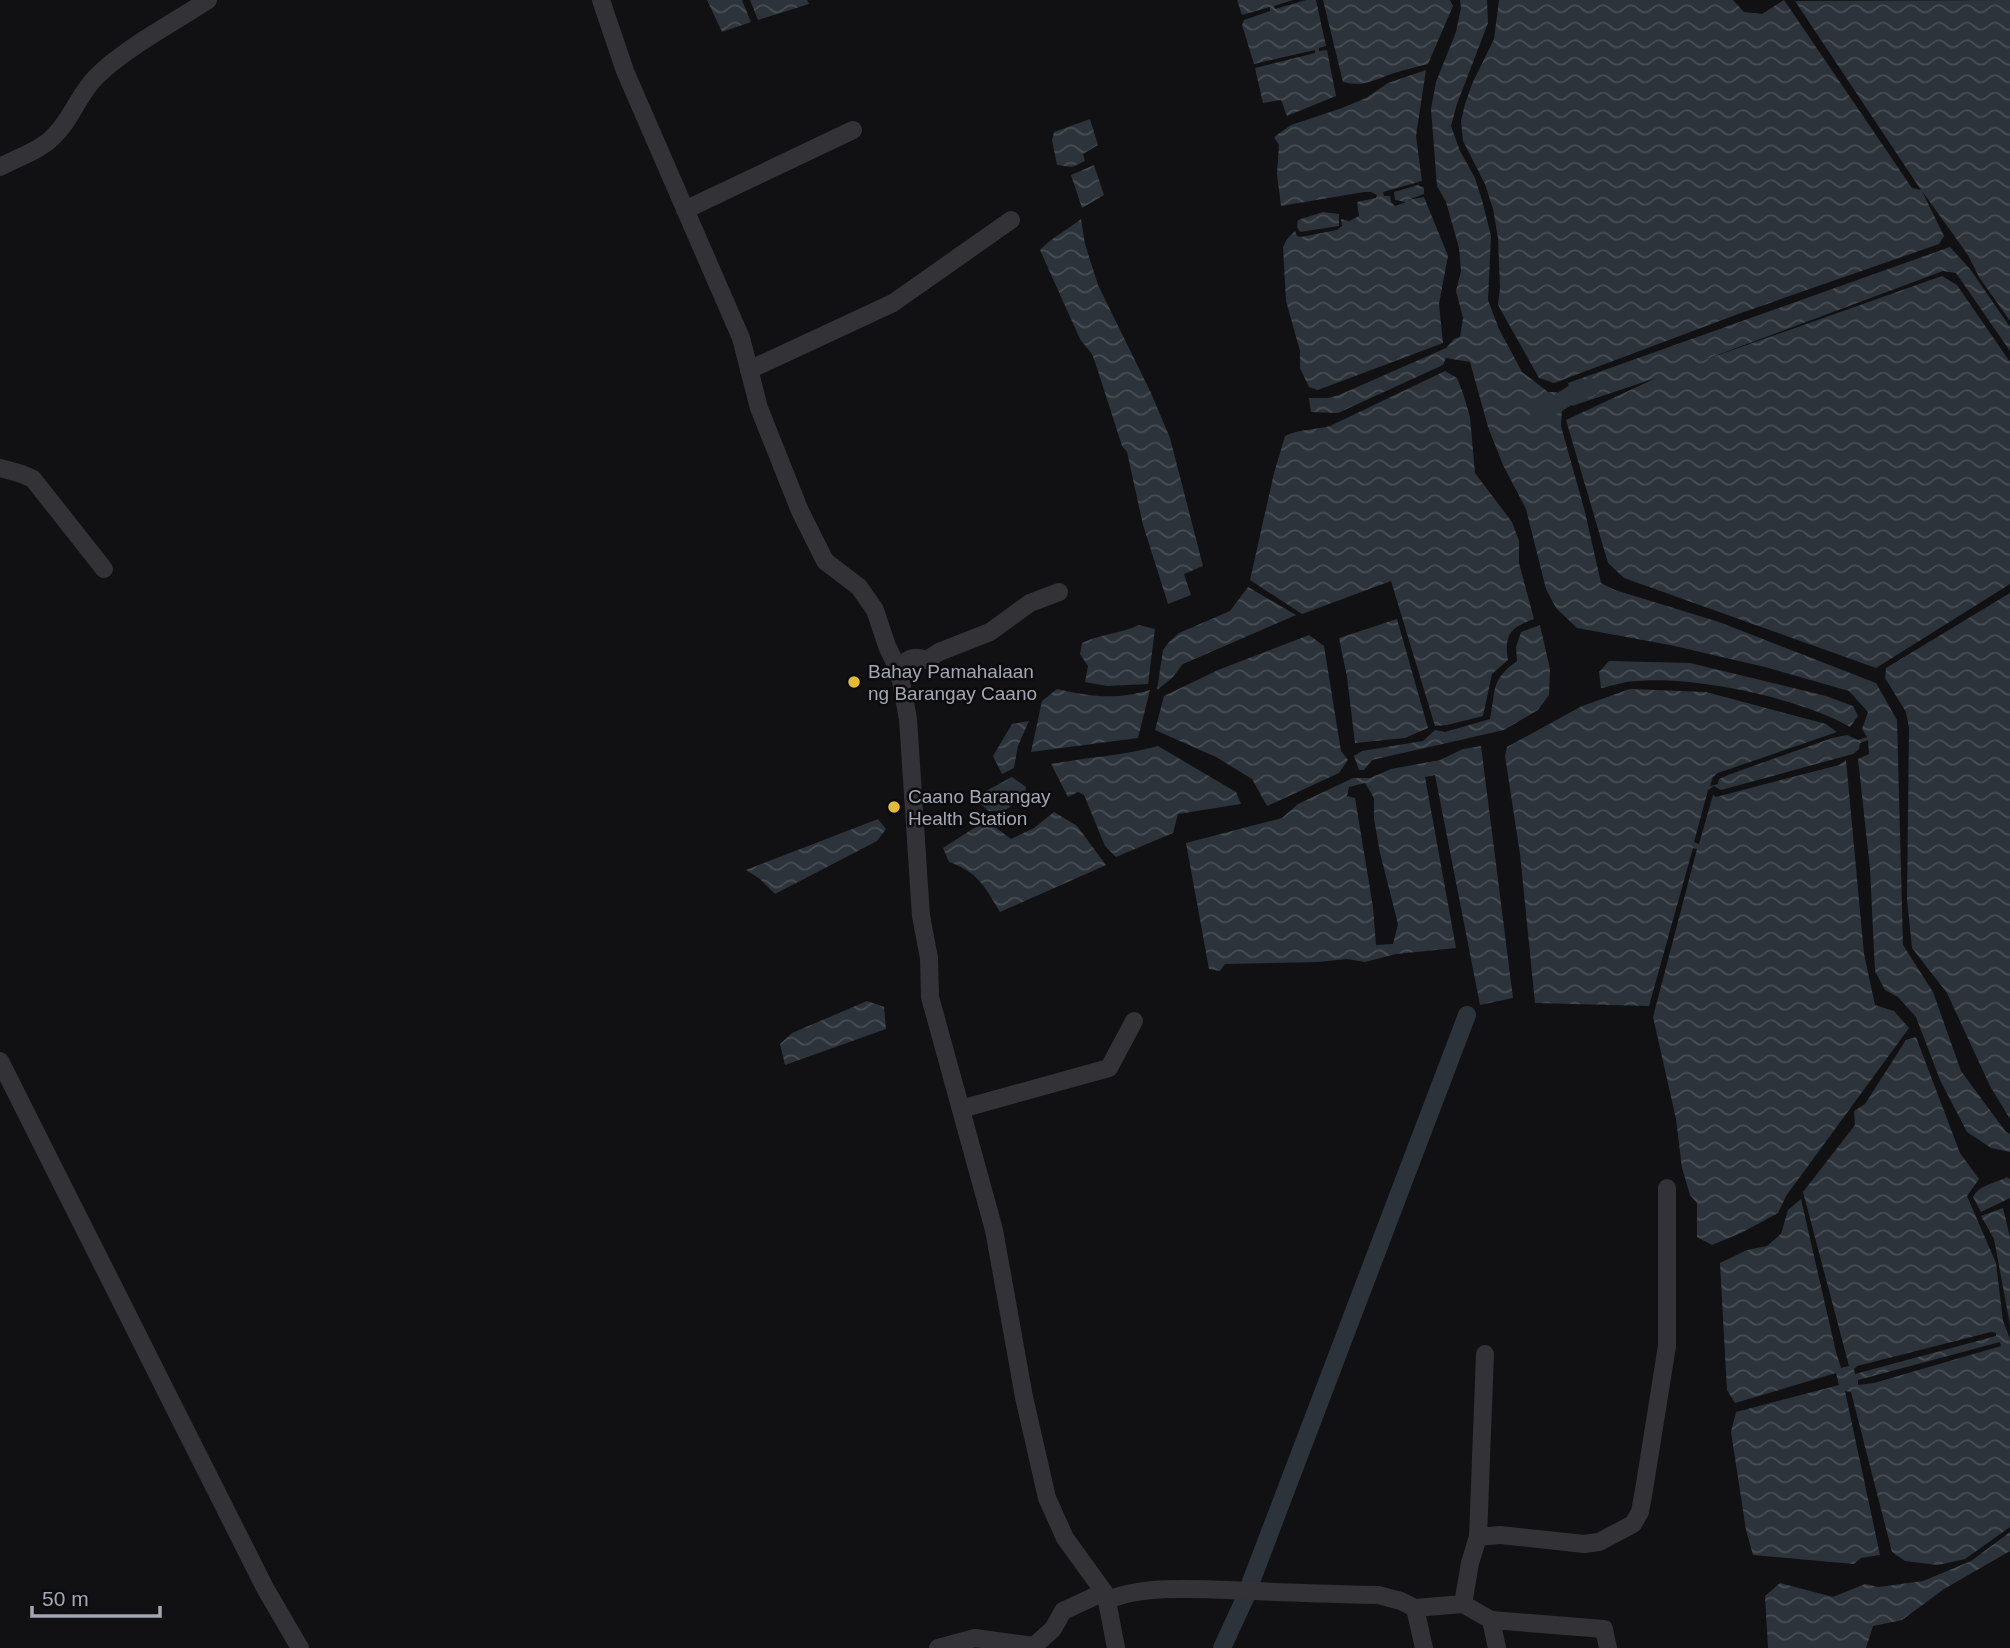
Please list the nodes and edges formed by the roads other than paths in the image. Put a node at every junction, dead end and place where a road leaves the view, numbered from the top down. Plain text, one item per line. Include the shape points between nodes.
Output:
1 (208, 0) edge
2 (601, 0) edge
3 (853, 130) dead end
4 (0, 167) edge
5 (685, 210) junction
6 (1011, 220) dead end
7 (749, 369) junction
8 (0, 468) edge
9 (104, 569) dead end
10 (1059, 592) dead end
11 (899, 671) junction
12 (1134, 1021) dead end
13 (0, 1060) edge
14 (961, 1109) junction
15 (1667, 1188) dead end
16 (1485, 1354) dead end
17 (1478, 1537) junction
18 (1106, 1597) junction
19 (1463, 1604) junction
20 (1415, 1608) junction
21 (1491, 1620) junction
22 (300, 1648) edge
23 (938, 1648) edge
24 (1116, 1648) edge
25 (1424, 1648) edge
26 (1497, 1648) edge
27 (1608, 1648) edge

1 - 4 street via 97,76 51,140
2 - 5 street via 625,71
3 - 5 street
5 - 7 street via 741,338
6 - 7 street via 893,303
7 - 11 street via 758,408 800,511 825,561 859,587 875,610
8 - 9 street via 33,479
10 - 11 street via 1030,603 990,632 928,660 908,659
11 - 14 street via 908,719 930,997
12 - 14 street via 1109,1068
13 - 22 street via 259,1577
14 - 18 street via 995,1230 1024,1398 1047,1498 1065,1538
15 - 17 street via 1667,1346 1640,1512 1633,1524 1599,1542
16 - 17 street
17 - 19 street
18 - 20 street via 1140,1591 1210,1590 1378,1595
18 - 23 street via 1063,1611 1053,1629 1034,1646 975,1638
18 - 24 street
19 - 20 street
19 - 21 street
20 - 25 street
21 - 26 street
21 - 27 street via 1604,1629

